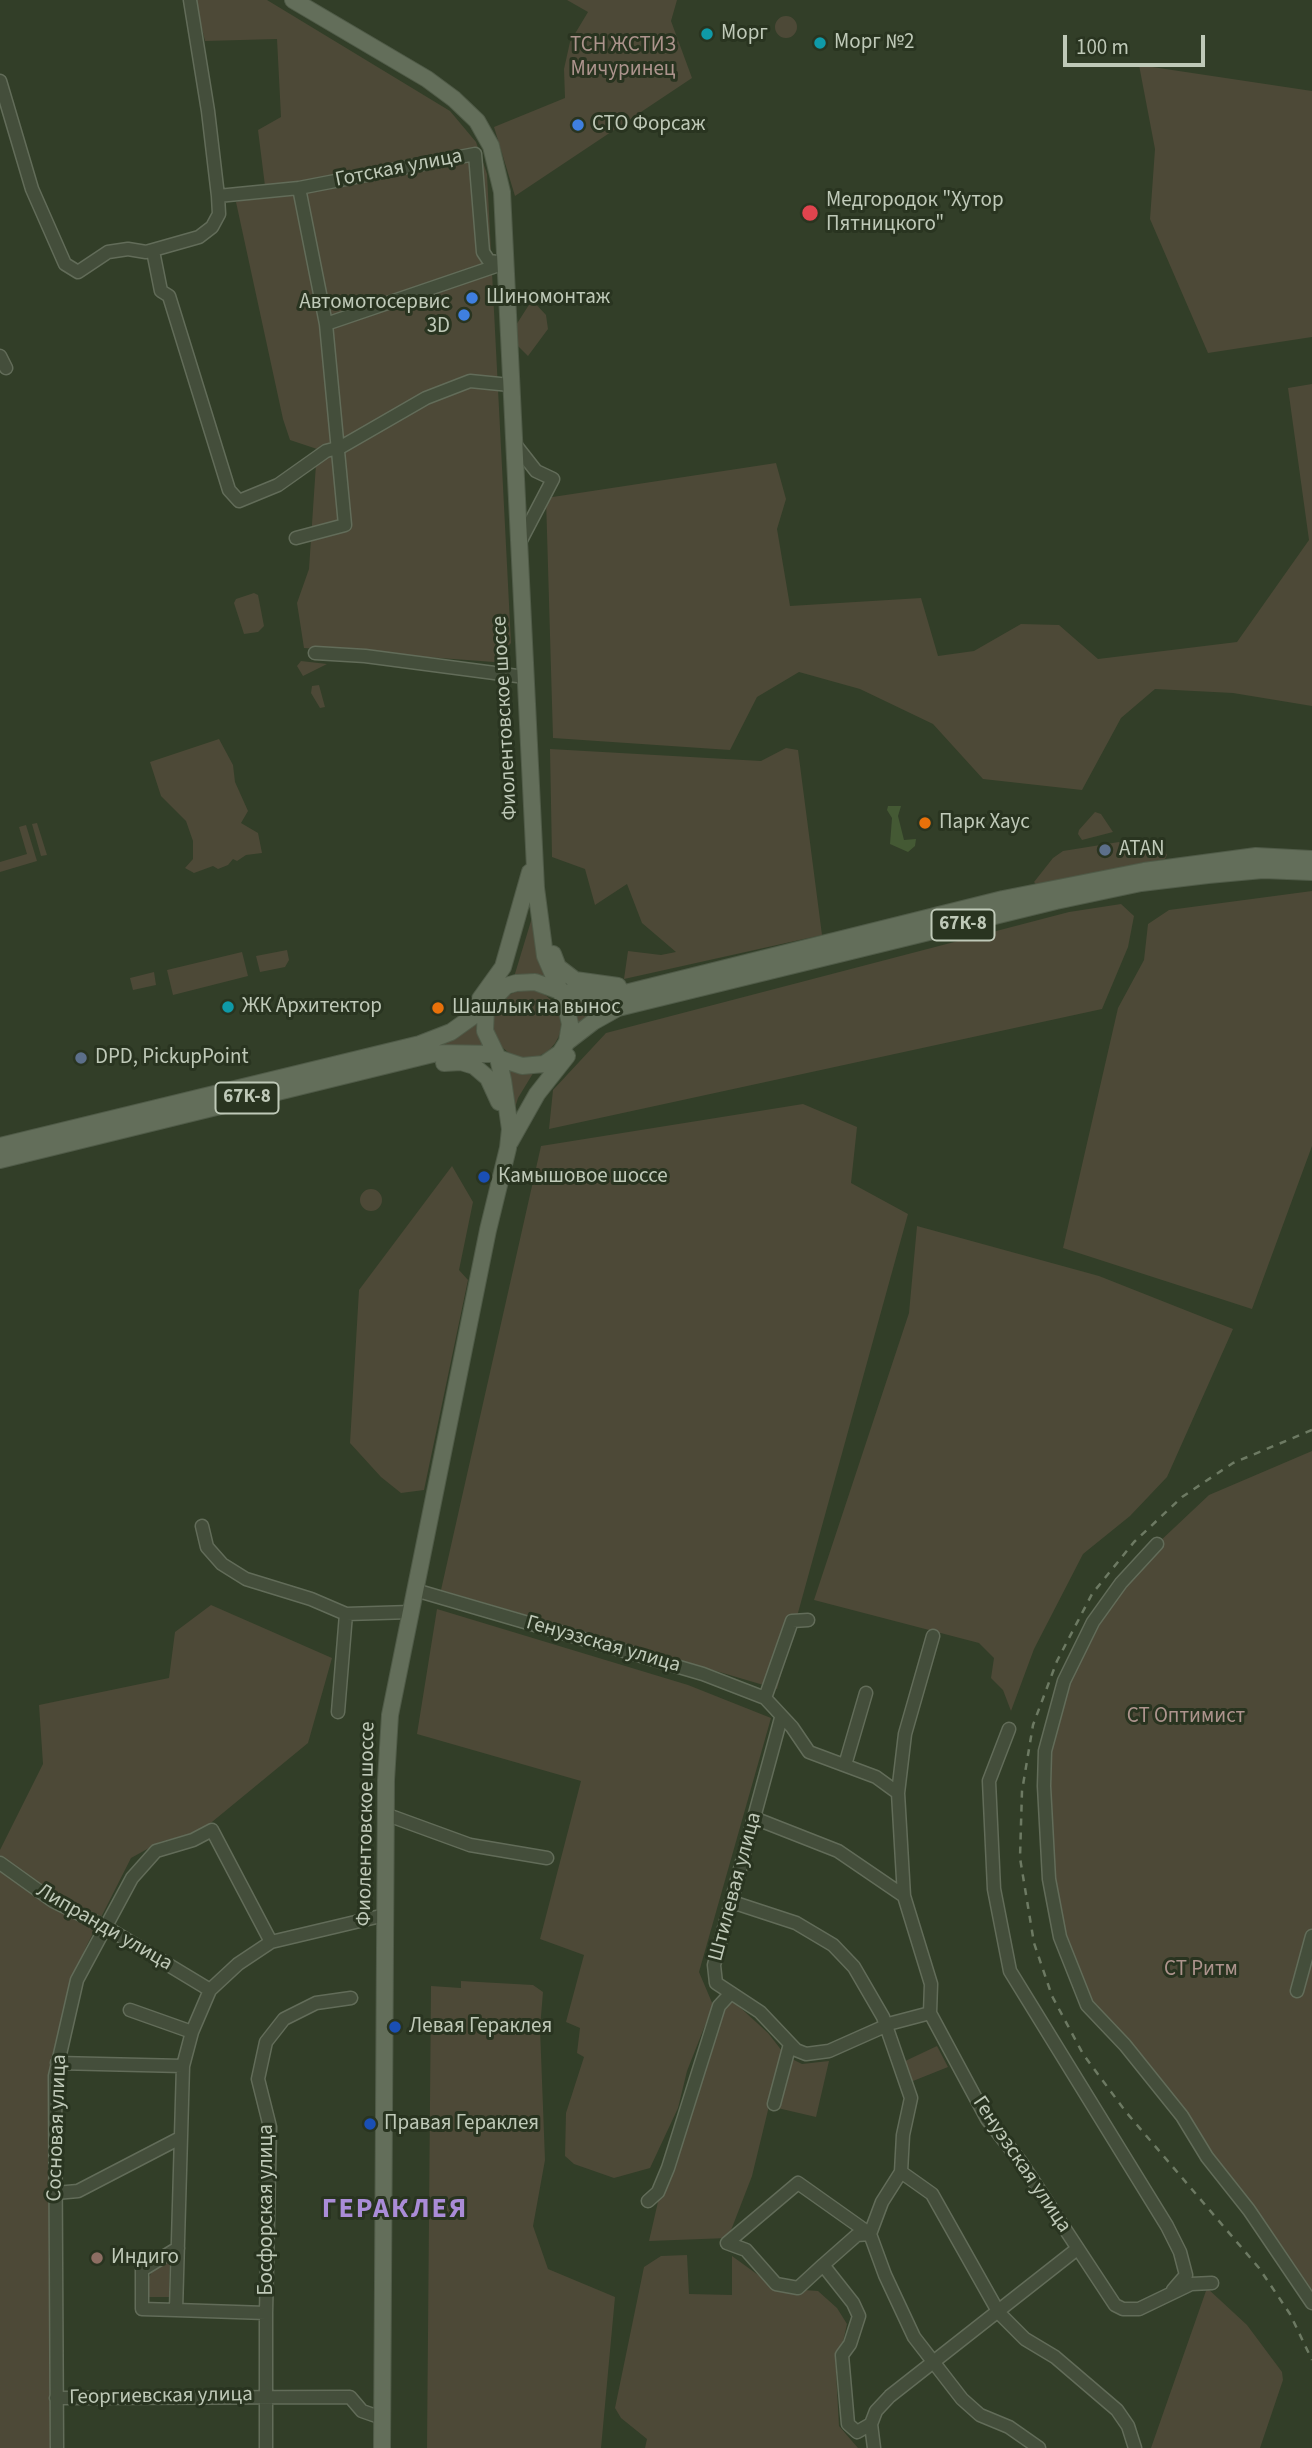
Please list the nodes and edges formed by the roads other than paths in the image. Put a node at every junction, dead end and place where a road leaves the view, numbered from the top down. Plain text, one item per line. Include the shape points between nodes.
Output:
1 (190, 0) edge
2 (293, 0) edge
3 (0, 81) edge
4 (299, 188) junction
5 (218, 196) junction
6 (153, 251) junction
7 (506, 263) junction
8 (326, 324) junction
9 (510, 385) junction
10 (513, 442) junction
11 (338, 448) junction
12 (296, 538) dead end
13 (519, 545) junction
14 (315, 653) dead end
15 (525, 677) junction
16 (534, 856) junction
17 (1312, 859) edge
18 (1312, 872) edge
19 (537, 896) junction
20 (506, 986) junction
21 (648, 987) junction
22 (559, 991) junction
23 (688, 992) junction
24 (486, 1007) junction
25 (567, 1042) junction
26 (369, 1056) junction
27 (497, 1056) junction
28 (551, 1060) junction
29 (355, 1073) junction
30 (510, 1129) junction
31 (0, 1146) edge
32 (508, 1148) junction
33 (0, 1160) edge
34 (499, 1185) junction
35 (202, 1526) dead end
36 (1157, 1544) dead end
37 (415, 1590) junction
38 (411, 1612) junction
39 (346, 1614) junction
40 (808, 1620) dead end
41 (933, 1636) dead end
42 (866, 1693) dead end
43 (765, 1698) junction
44 (338, 1712) dead end
45 (781, 1718) junction
46 (1009, 1729) dead end
47 (845, 1765) junction
48 (898, 1793) junction
49 (385, 1814) junction
50 (754, 1818) junction
51 (547, 1858) dead end
52 (0, 1863) edge
53 (904, 1896) junction
54 (732, 1902) junction
55 (385, 1915) junction
56 (104, 1926) junction
57 (1312, 1936) edge
58 (271, 1942) junction
59 (210, 1990) junction
60 (1297, 1991) dead end
61 (730, 1994) junction
62 (351, 1998) dead end
63 (130, 2010) dead end
64 (930, 2013) junction
65 (886, 2025) junction
66 (192, 2032) junction
67 (790, 2044) junction
68 (57, 2063) junction
69 (183, 2066) junction
70 (774, 2104) dead end
71 (180, 2138) junction
72 (901, 2172) junction
73 (56, 2193) junction
74 (648, 2201) dead end
75 (870, 2234) junction
76 (178, 2248) junction
77 (1077, 2249) junction
78 (823, 2265) junction
79 (1212, 2283) dead end
80 (1172, 2291) junction
81 (1312, 2303) edge
82 (176, 2310) junction
83 (267, 2313) junction
84 (999, 2313) junction
85 (934, 2364) junction
86 (266, 2396) junction
87 (56, 2398) junction
88 (383, 2418) junction
89 (870, 2424) junction
90 (57, 2448) edge
91 (266, 2448) edge
92 (382, 2448) edge
93 (874, 2448) edge
94 (1039, 2448) edge
95 (1135, 2448) edge

1 - 5 street
2 - 7 main road, Фиолентовское шоссе via 427,79 477,121 491,146 500,183
3 - 6 street via 32,189 65,264 78,272 108,252
4 - 5 street, Готская улица
4 - 7 street, Готская улица via 475,153 483,252 488,261
4 - 8 street
5 - 6 street via 219,214 212,227 199,237
6 - 11 street via 161,291 169,296 229,490 239,501 278,485 326,451
7 - 8 street
7 - 9 main road, Фиолентовское шоссе
8 - 11 street
9 - 10 main road, Фиолентовское шоссе
9 - 11 street via 470,381 426,398
10 - 13 main road, Фиолентовское шоссе
10 - 13 street, Фиолентовское шоссе via 536,471 553,479
11 - 12 street via 345,525
13 - 15 main road, Фиолентовское шоссе
14 - 15 street
15 - 16 main road, Фиолентовское шоссе
16 - 19 main road, Фиолентовское шоссе
16 - 26 main road via 503,967 484,996 459,1017 421,1036 380,1047
17 - 21 main road, 67К-8 via 1237,858 1083,883
18 - 23 main road, 67К-8 via 1263,870 1142,883
19 - 20 main road, Фиолентовское шоссе
19 - 21 main road via 551,951 566,975 607,986
19 - 22 main road, Фиолентовское шоссе via 545,956
20 - 22 main road, 67К-8 via 535,982
20 - 24 main road, 67К-8
21 - 22 main road, 67К-8 via 613,996
22 - 25 main road via 569,1012
23 - 25 main road, 67К-8 via 618,1009
23 - 32 main road via 597,1029 560,1063
24 - 26 main road, 67К-8 via 451,1032
24 - 27 main road via 485,1031
25 - 28 main road, 67К-8
26 - 31 main road, 67К-8
27 - 28 main road, 67К-8 via 522,1066
27 - 29 main road, 67К-8 via 438,1053
27 - 30 main road, Фиолентовское шоссе
28 - 30 main road, Фиолентовское шоссе
29 - 33 main road, 67К-8
29 - 34 main road via 445,1062 474,1066 488,1078 498,1098
30 - 32 main road, Фиолентовское шоссе
32 - 34 main road, Фиолентовское шоссе
34 - 37 main road, Фиолентовское шоссе
35 - 39 street via 207,1547 222,1564 246,1579
36 - 81 street via 1093,1622 1064,1681 1045,1751 1049,1878 1060,1937 1087,2005 1182,2116
37 - 38 main road, Фиолентовское шоссе
37 - 43 street, Генуэзская улица via 703,1674
38 - 39 street
38 - 49 main road, Фиолентовское шоссе via 390,1715
39 - 44 street
40 - 43 street via 792,1620
41 - 48 street, Генуэзская улица via 905,1734
42 - 47 street
43 - 45 street
45 - 47 street via 809,1752
45 - 50 street, Штилевая улица
46 - 80 street via 989,1781 994,1889 1010,1970 1167,2226 1186,2274
47 - 48 street via 876,1777
48 - 53 street, Генуэзская улица
49 - 51 street via 470,1845
49 - 55 main road, Фиолентовское шоссе
50 - 53 street via 838,1851
50 - 54 street, Штилевая улица
52 - 56 street, Липранди улица via 53,1901
53 - 64 street, Генуэзская улица via 931,1984
54 - 61 street, Штилевая улица via 713,1974 716,1983
54 - 65 street via 796,1923 833,1945 854,1967
55 - 58 street
55 - 88 main road, Фиолентовское шоссе
56 - 58 street, Сосновая улица via 132,1878 156,1852 212,1830
56 - 59 street, Липранди улица
56 - 68 street, Сосновая улица via 77,1980
57 - 60 street
58 - 59 street via 237,1964
59 - 66 street
61 - 67 street via 760,2012
61 - 74 street, Штилевая улица via 719,2006 668,2168 658,2192
62 - 83 street, Босфорская улица via 316,2003 284,2019 265,2042 258,2079 270,2127
63 - 66 street
64 - 65 street
64 - 77 street, Генуэзская улица via 987,2119
65 - 67 street via 818,2054 806,2054
65 - 72 street via 911,2098
66 - 69 street
67 - 70 street
68 - 69 street
68 - 73 street, Сосновая улица
69 - 71 street
71 - 73 street via 78,2191
71 - 76 street
72 - 75 street via 882,2202
72 - 84 street via 932,2194
73 - 87 street, Сосновая улица
75 - 78 street via 857,2235
75 - 78 street via 797,2183 727,2244 746,2250 776,2284 797,2288
75 - 85 street via 914,2337
76 - 82 street
76 - 82 street, Босфорская улица via 142,2270 142,2309
77 - 80 street, Генуэзская улица via 1109,2299 1123,2309 1139,2309
77 - 84 street
78 - 89 street via 859,2316 842,2355 848,2424 857,2432
79 - 80 street
82 - 83 street, Босфорская улица
83 - 86 street, Босфорская улица
84 - 85 street
84 - 95 street via 1025,2339 1055,2357 1117,2410
85 - 89 street via 890,2396
85 - 94 street via 961,2399 981,2415
86 - 87 street, Георгиевская улица
86 - 88 street, Георгиевская улица via 350,2397 362,2411
86 - 91 street, Босфорская улица
87 - 90 street, Сосновая улица
88 - 92 main road, Фиолентовское шоссе
89 - 93 street

